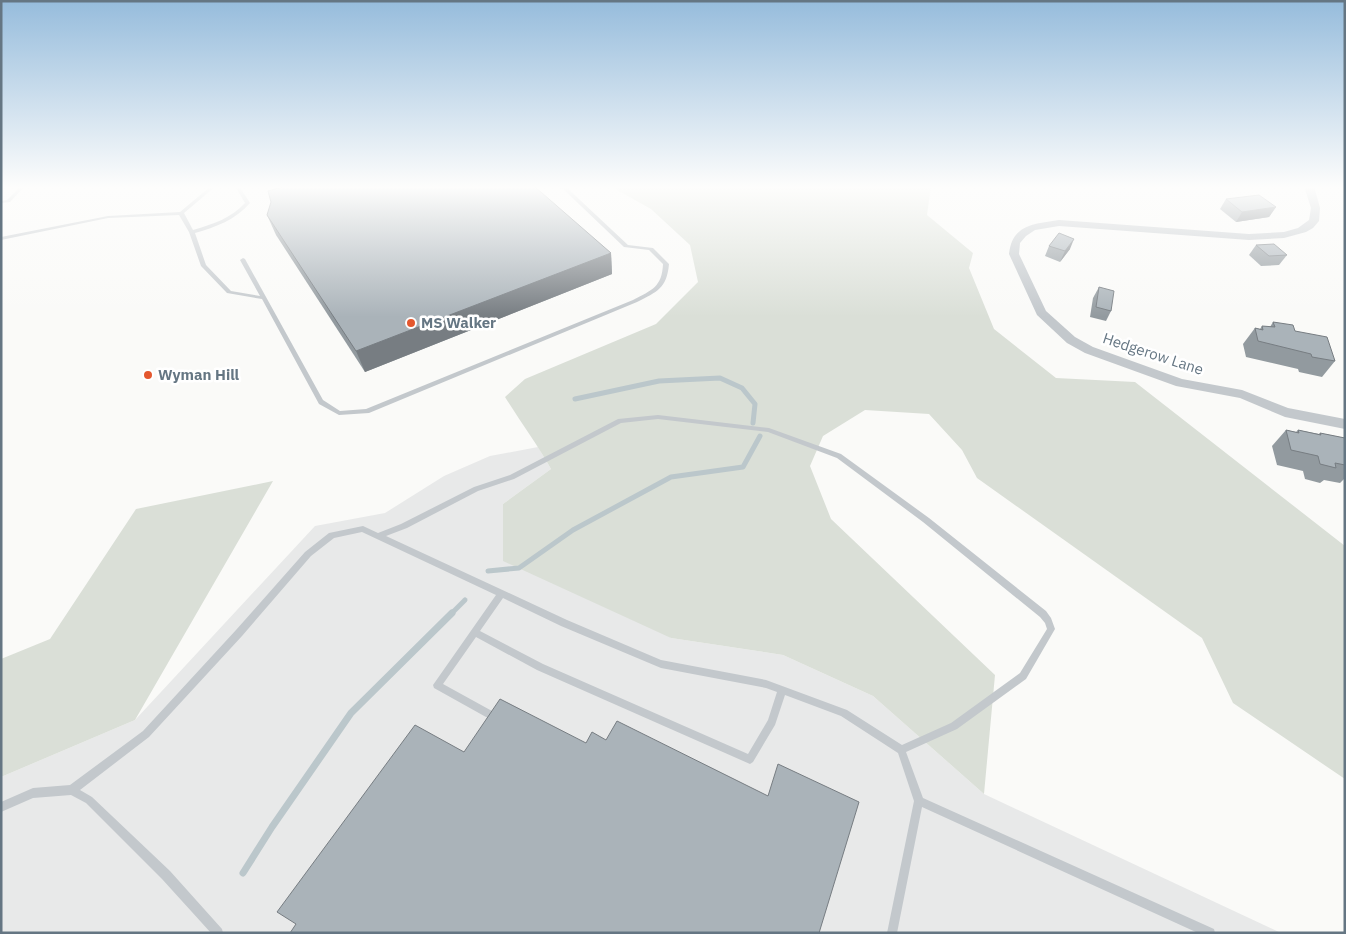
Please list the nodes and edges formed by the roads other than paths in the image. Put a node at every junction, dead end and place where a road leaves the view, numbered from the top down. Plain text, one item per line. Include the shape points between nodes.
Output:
1 (47, 230) edge
2 (201, 230) edge
3 (608, 230) edge
4 (1030, 230) edge
5 (1150, 230) edge
6 (1304, 230) edge
7 (192, 232) joint
8 (1, 239) edge
9 (243, 260) dead end
10 (264, 298) junction
11 (1345, 424) edge
12 (378, 536) junction
13 (501, 594) junction
14 (474, 632) junction
15 (782, 690) junction
16 (489, 714) edge
17 (900, 750) junction
18 (72, 790) junction
19 (919, 801) junction
20 (1, 807) edge
21 (218, 933) edge
22 (892, 933) edge
23 (1210, 933) edge

1 - 8 lane
2 - 7 lane
3 - 10 lane via 626,246 651,248 666,264 666,278 660,288 367,410 338,413 321,402
4 - 11 street, Hedgerow Lane via 1018,238 1014,247 1019,265 1041,313 1072,340 1090,350 1180,383 1242,394 1285,412
5 - 6 street, Hedgerow Lane via 1249,237
7 - 10 lane via 204,266 229,292
9 - 10 lane
12 - 13 lane
12 - 17 lane via 476,489 512,476 620,422 658,417 769,430 839,456 926,520 1028,603 1048,621 1051,629 1023,676 954,726
12 - 18 lane via 363,529 332,534 314,549 146,734
13 - 14 lane
13 - 15 lane via 662,664
14 - 15 lane via 540,667 750,759 772,722
14 - 16 lane via 437,685
15 - 17 lane via 844,713
17 - 19 lane
18 - 20 lane via 33,793
18 - 21 lane via 89,800 166,875
19 - 22 lane
19 - 23 lane

